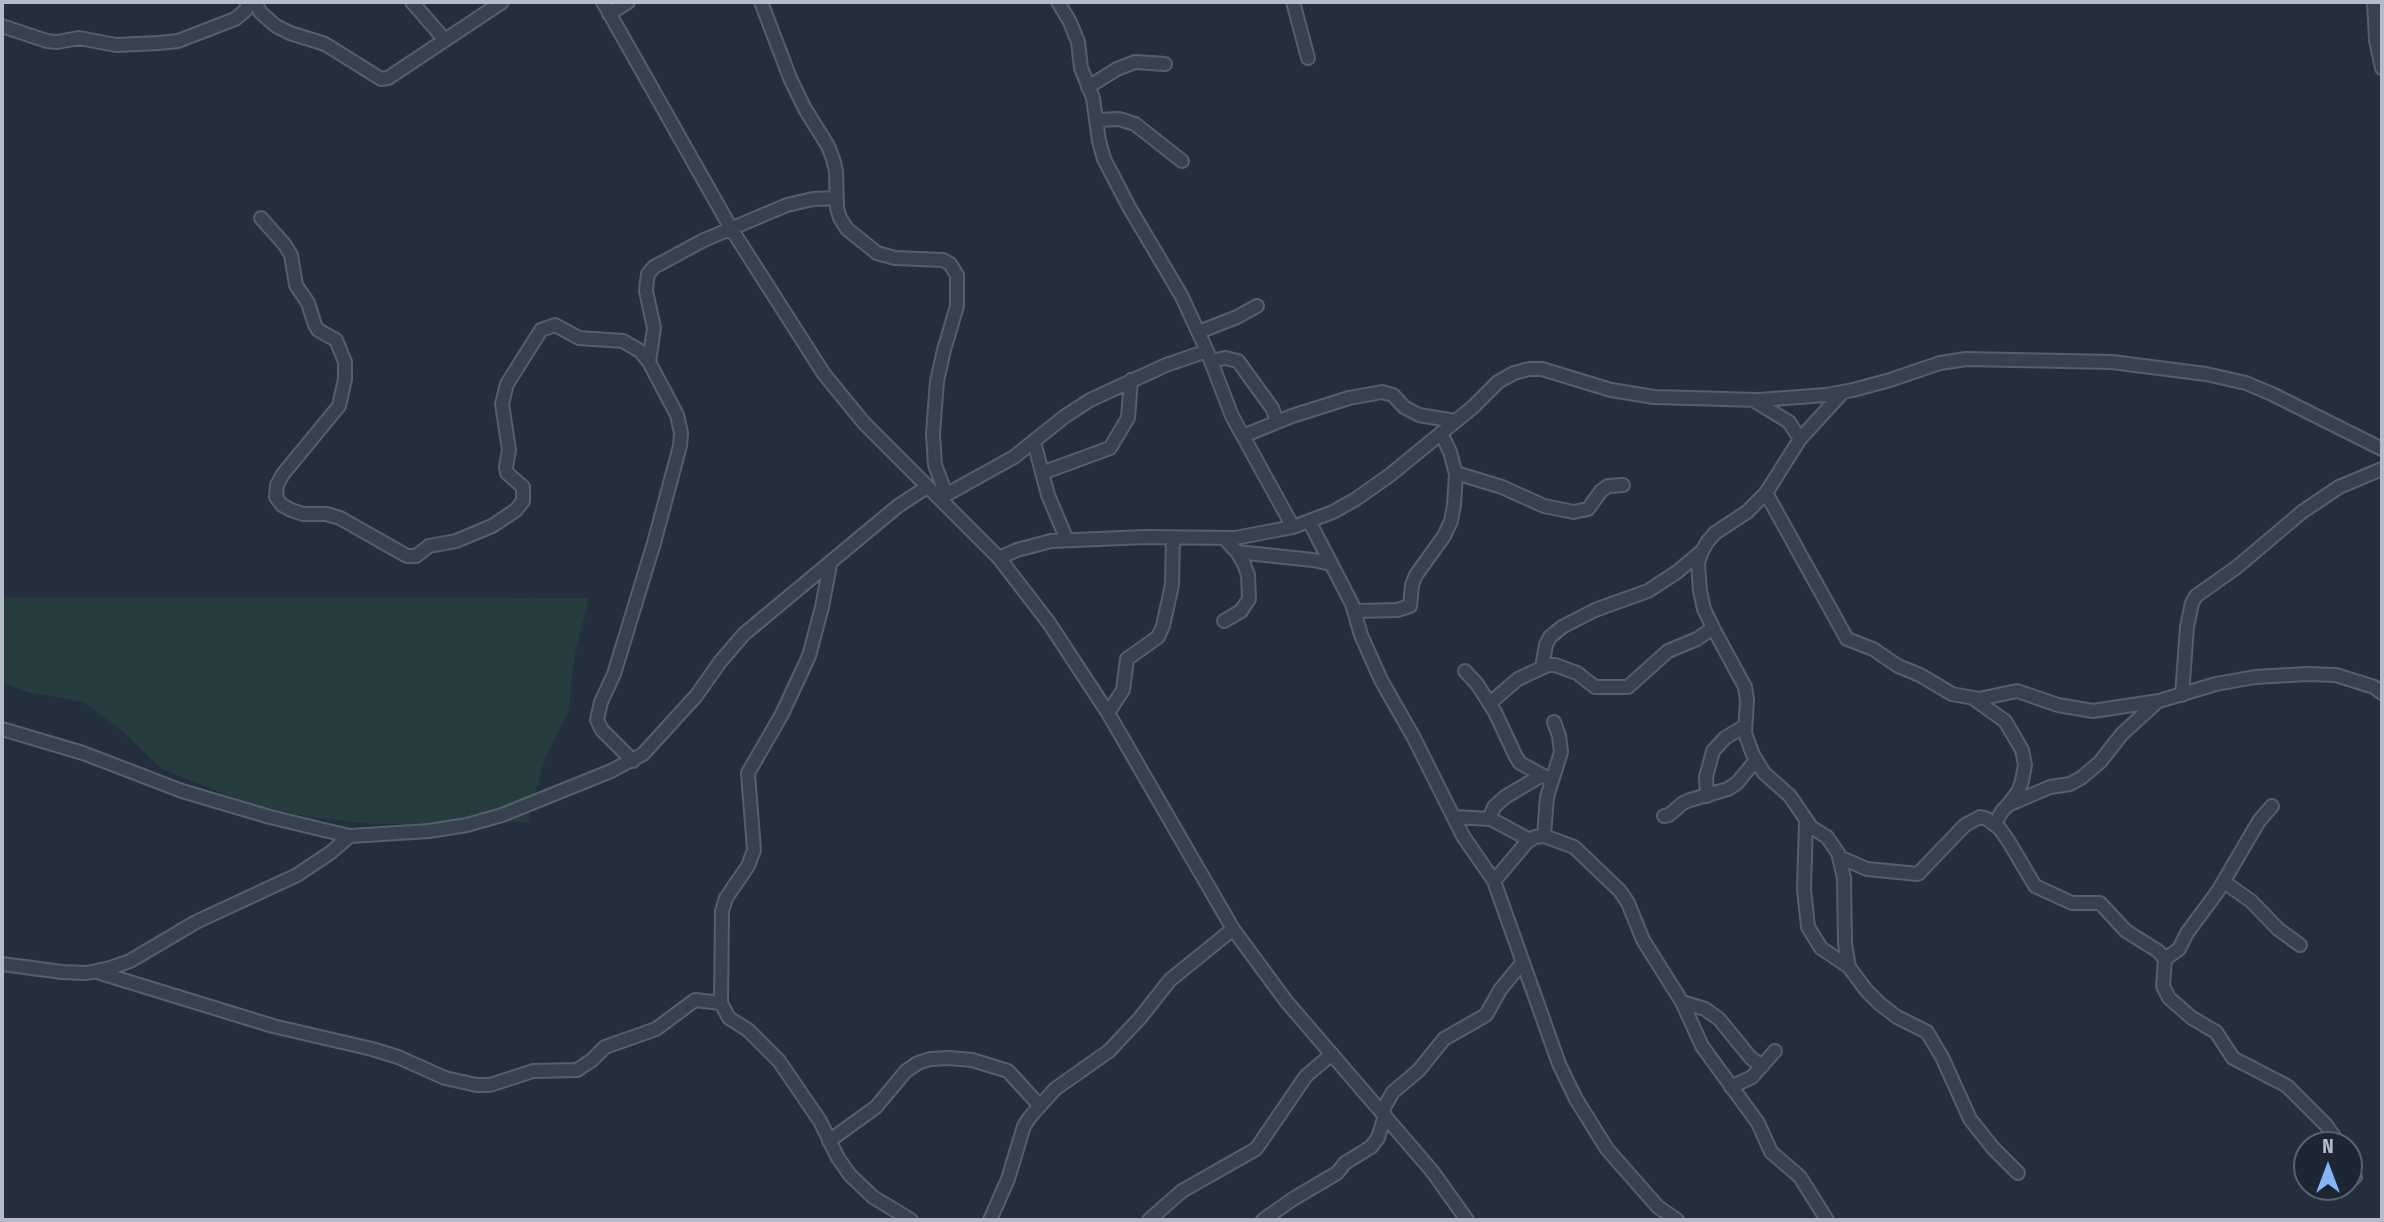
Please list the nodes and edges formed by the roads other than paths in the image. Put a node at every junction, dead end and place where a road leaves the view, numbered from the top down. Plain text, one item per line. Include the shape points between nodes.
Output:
1 (248, 2) edge
2 (255, 2) edge
3 (412, 2) edge
4 (502, 2) edge
5 (603, 2) edge
6 (628, 2) edge
7 (761, 2) edge
8 (1058, 2) edge
9 (1293, 2) edge
10 (2374, 2) edge
11 (609, 14) junction
12 (2, 26) edge
13 (445, 40) junction
14 (1308, 58) dead end
15 (1165, 64) dead end
16 (2382, 68) edge
17 (1088, 87) junction
18 (1097, 120) junction
19 (1182, 161) dead end
20 (836, 198) junction
21 (261, 218) dead end
22 (732, 230) junction
23 (1257, 306) dead end
24 (1199, 332) junction
25 (652, 344) junction
26 (640, 351) junction
27 (1209, 356) junction
28 (649, 362) junction
29 (1131, 380) junction
30 (1843, 392) junction
31 (1753, 400) junction
32 (1277, 421) junction
33 (1455, 421) junction
34 (1441, 433) junction
35 (1243, 436) junction
36 (1800, 439) junction
37 (1034, 442) junction
38 (2382, 449) edge
39 (2382, 469) edge
40 (1041, 473) junction
41 (1455, 473) junction
42 (1623, 485) dead end
43 (927, 486) junction
44 (1766, 493) junction
45 (942, 497) junction
46 (1309, 521) junction
47 (1293, 527) junction
48 (1174, 538) junction
49 (1224, 538) junction
50 (1067, 540) junction
51 (1702, 551) junction
52 (1237, 552) junction
53 (999, 558) junction
54 (1331, 564) junction
55 (830, 565) junction
56 (1355, 611) junction
57 (1224, 621) dead end
58 (1713, 628) junction
59 (1542, 667) junction
60 (1465, 671) dead end
61 (2382, 693) edge
62 (2182, 695) junction
63 (1974, 699) junction
64 (2159, 701) junction
65 (1490, 703) junction
66 (1108, 713) junction
67 (1554, 722) dead end
68 (1745, 726) junction
69 (2, 729) edge
70 (1756, 760) junction
71 (632, 761) junction
72 (1546, 778) junction
73 (1707, 796) junction
74 (2008, 806) junction
75 (2272, 806) dead end
76 (1664, 816) dead end
77 (1454, 817) junction
78 (1489, 819) junction
79 (1806, 822) junction
80 (1995, 824) junction
81 (350, 836) junction
82 (1544, 836) junction
83 (1530, 840) junction
84 (1839, 857) junction
85 (1494, 881) junction
86 (2224, 882) junction
87 (1233, 929) junction
88 (2300, 945) dead end
89 (2165, 959) junction
90 (1522, 962) junction
91 (2, 964) edge
92 (1849, 967) junction
93 (97, 972) junction
94 (1682, 1002) junction
95 (721, 1003) junction
96 (1775, 1051) dead end
97 (1332, 1054) junction
98 (1761, 1066) junction
99 (1731, 1087) junction
100 (1041, 1106) junction
101 (1383, 1113) junction
102 (2330, 1131) edge
103 (829, 1140) junction
104 (2018, 1173) dead end
105 (911, 1220) edge
106 (990, 1220) edge
107 (1149, 1220) edge
108 (1263, 1220) edge
109 (1467, 1220) edge
110 (1677, 1220) edge
111 (1827, 1220) edge

1 - 12 street via 235,19 178,41 159,43 116,45 79,38 47,41
2 - 13 street via 276,26 325,44 381,79
3 - 13 street
4 - 13 street
5 - 11 street
6 - 11 street
7 - 20 street via 790,78 834,159
8 - 17 street via 1076,35
9 - 14 street
10 - 16 street
11 - 22 street
15 - 17 street via 1135,62
17 - 18 street
18 - 19 street via 1127,120
18 - 24 street via 1104,159
20 - 22 street via 787,205
20 - 45 street via 847,229 877,253 943,260 957,275 957,306 939,371 933,434
21 - 26 street via 291,255 296,285 315,326 336,340 345,362 339,406 283,474 276,497 282,505 303,514 341,518 407,556 492,526 523,501 523,487 507,473 509,450 502,404 507,384 541,330 561,326 579,338 622,341
22 - 25 street via 680,251 648,274
22 - 43 street via 824,374 864,423
23 - 24 street
24 - 27 street
25 - 26 street
25 - 28 street
26 - 28 street
27 - 29 street
27 - 32 street via 1238,360
27 - 35 street
28 - 71 street via 677,415 680,446 597,720
29 - 37 street via 1074,410
29 - 40 street via 1128,418 1110,448
30 - 31 street
30 - 36 street
30 - 38 street via 1966,359 2112,362 2246,383
31 - 33 street via 1654,397 1529,369 1498,382
31 - 36 street via 1789,422
32 - 33 street via 1382,392 1419,415
32 - 35 street
33 - 34 street
34 - 41 street
34 - 46 street via 1356,499
35 - 47 street
36 - 44 street
37 - 40 street
37 - 45 street
39 - 62 street via 2339,487 2302,512 2196,596 2185,639
40 - 50 street
41 - 42 street via 1502,486 1544,506 1574,512 1588,509 1604,488
41 - 56 street via 1451,521 1416,575 1411,604 1396,610
43 - 45 street
43 - 55 street
44 - 51 street via 1715,533
44 - 63 street via 1847,639 1874,649 1945,691
45 - 53 street
46 - 47 street
46 - 54 street
47 - 49 street
48 - 49 street
48 - 50 street
48 - 66 street via 1172,585 1163,626 1158,637 1127,659 1125,684
49 - 52 street
50 - 53 street via 1034,544
51 - 58 street via 1700,591
51 - 59 street via 1648,591 1562,627 1546,645
52 - 54 street
52 - 57 street via 1248,575 1249,599 1241,611
53 - 66 street via 1049,623
54 - 56 street
55 - 71 street via 744,634 651,748
55 - 95 street via 810,656 748,773 754,850 722,911
56 - 77 street via 1370,657
58 - 59 street via 1668,651 1628,687 1595,687 1566,667
58 - 68 street via 1745,687
59 - 65 street via 1518,679
60 - 65 street
61 - 62 street via 2336,675 2308,674 2255,677
62 - 64 street
63 - 64 street via 2017,691 2093,711
63 - 74 street via 2006,721 2022,750 2022,781
64 - 74 street via 2081,778
65 - 72 street via 1520,763
66 - 87 street
67 - 72 street via 1561,752
68 - 70 street
68 - 73 street via 1713,751 1706,777
69 - 81 street via 195,794
70 - 73 street via 1737,783
70 - 79 street via 1790,796
71 - 81 street via 467,825
72 - 78 street via 1505,797
72 - 82 street
73 - 76 street via 1682,803
74 - 80 street
75 - 86 street
77 - 78 street
77 - 85 street
78 - 83 street
79 - 84 street via 1833,843
79 - 92 street via 1808,927 1821,948
80 - 84 street via 1980,817 1972,821 1919,874 1867,869
80 - 89 street via 2035,886 2072,903 2101,903 2126,932
81 - 93 street via 297,875 196,922 130,961
82 - 83 street
82 - 94 street via 1574,848 1620,891 1643,940
83 - 85 street
84 - 92 street
85 - 90 street
86 - 88 street
86 - 89 street via 2179,950
87 - 97 street
87 - 100 street via 1170,980 1109,1051 1055,1089
89 - 102 street via 2163,986 2169,998 2216,1032 2233,1058 2287,1086
90 - 101 street via 1486,1015 1444,1039 1393,1092
90 - 110 street via 1576,1099 1607,1149 1658,1207
91 - 93 street
92 - 104 street via 1880,1004 1927,1032 1970,1119
93 - 95 street via 273,1026 372,1049 445,1078 477,1085 533,1071 577,1070 605,1047 656,1029 695,1000
94 - 98 street via 1718,1019
94 - 99 street via 1702,1046
95 - 103 street via 729,1018 779,1061
96 - 98 street
97 - 101 street
97 - 107 street via 1306,1076 1256,1149 1182,1191
98 - 99 street via 1752,1077
99 - 111 street via 1758,1123 1771,1152 1800,1177
100 - 103 street via 1008,1072 972,1060 930,1059 906,1072 876,1107
100 - 106 street via 1024,1126
101 - 108 street via 1378,1138 1371,1147
101 - 109 street
103 - 105 street via 859,1185

